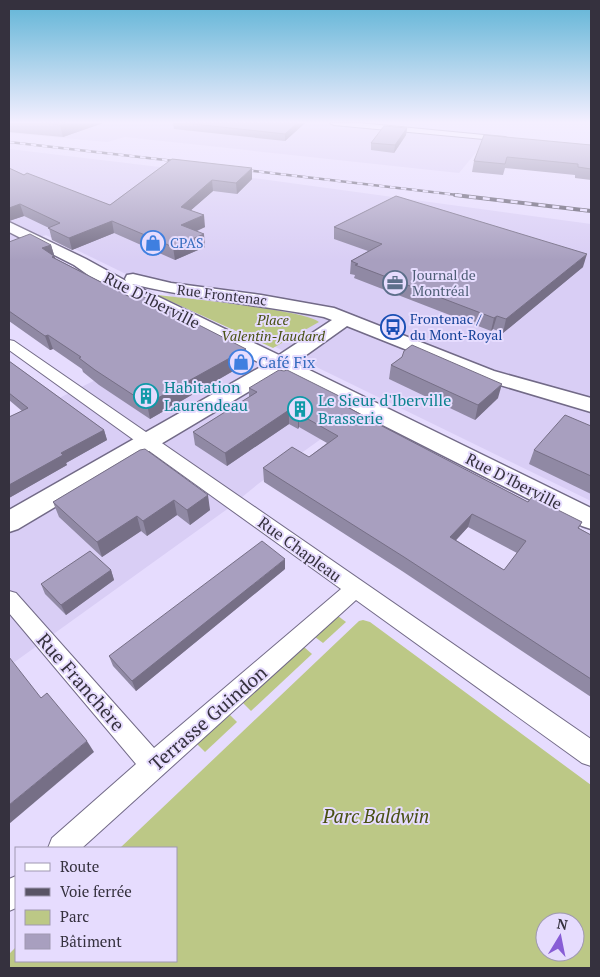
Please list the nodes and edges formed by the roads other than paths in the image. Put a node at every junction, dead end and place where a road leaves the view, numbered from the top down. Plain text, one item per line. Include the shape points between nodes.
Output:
1 (9, 226) edge
2 (80, 262) junction
3 (345, 319) junction
4 (9, 344) edge
5 (280, 364) junction
6 (591, 405) edge
7 (147, 441) junction
8 (591, 519) edge
9 (9, 522) edge
10 (355, 588) junction
11 (9, 599) edge
12 (591, 754) edge
13 (153, 765) junction
14 (63, 847) edge

1 - 2 main road, Rue D'Iberville
2 - 3 main road, Rue Frontenac via 155,285 294,305
2 - 5 main road, Rue D'Iberville
3 - 5 main road
3 - 6 main road, Rue Frontenac via 487,375
4 - 7 street, Rue Chapleau
5 - 7 main road
5 - 8 main road, Rue D'Iberville
7 - 9 main road
7 - 10 street, Rue Chapleau
10 - 12 street, Rue Chapleau
10 - 13 street, Terrasse Guindon
11 - 13 street, Rue Franchère
13 - 14 street, Terrasse Guindon

